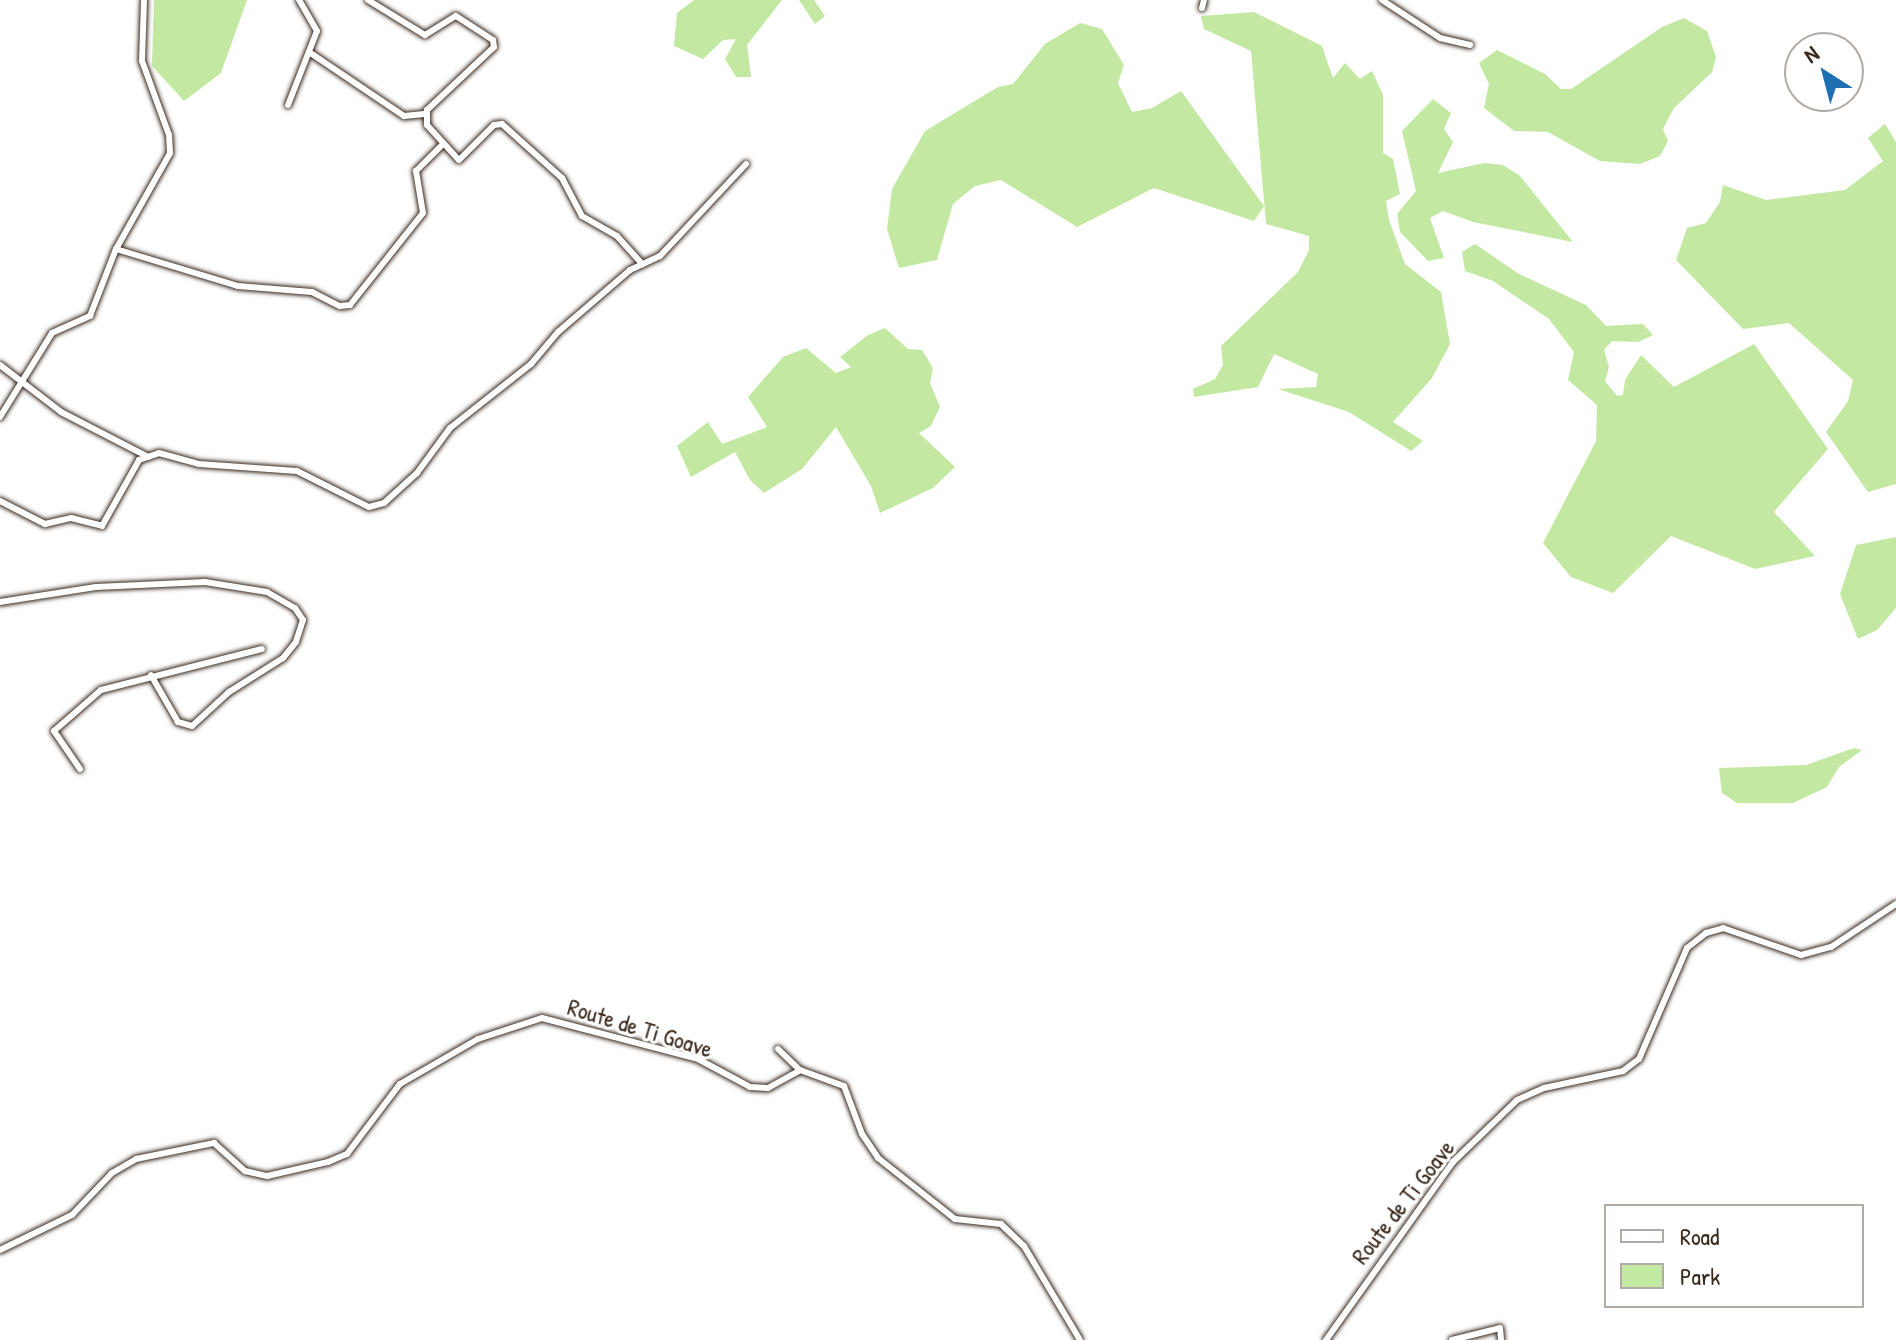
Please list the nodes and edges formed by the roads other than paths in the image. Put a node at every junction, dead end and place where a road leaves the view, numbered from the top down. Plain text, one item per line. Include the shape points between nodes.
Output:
1 (144, 0) edge
2 (299, 0) edge
3 (368, 0) edge
4 (1204, 0) edge
5 (1382, 0) edge
6 (1202, 8) dead end
7 (1470, 45) dead end
8 (312, 54) junction
9 (288, 105) dead end
10 (424, 114) junction
11 (442, 145) junction
12 (746, 164) dead end
13 (116, 249) junction
14 (642, 264) junction
15 (0, 365) edge
16 (19, 381) junction
17 (0, 417) edge
18 (148, 457) junction
19 (0, 501) edge
20 (0, 602) edge
21 (262, 649) dead end
22 (151, 675) junction
23 (80, 769) dead end
24 (1896, 904) edge
25 (778, 1049) dead end
26 (800, 1070) junction
27 (0, 1250) edge
28 (1080, 1340) edge
29 (1326, 1340) edge
30 (1452, 1340) edge
31 (1501, 1340) edge

1 - 13 street via 142,61 171,145
2 - 8 street via 317,26
3 - 10 street via 425,35 456,16 495,42
4 - 6 street
5 - 7 street via 1440,38
8 - 9 street
8 - 10 street via 404,116
10 - 11 street
11 - 13 street via 416,171 423,213 350,305 340,306 312,292 238,286
11 - 14 street via 463,159 494,125 502,124 562,178 582,216 617,236
12 - 14 street via 660,256
13 - 16 street via 90,316 52,333
14 - 18 street via 450,428 417,473 384,503 369,507 297,471 199,464 159,453
15 - 16 street
16 - 17 street
16 - 18 street via 61,412
18 - 19 street via 139,460 102,526 71,518 45,524
20 - 22 street via 96,587 205,582 267,592 295,608 303,620 296,642 283,658 229,692 192,726 178,722
21 - 22 street
22 - 23 street via 101,690 57,726 54,736
24 - 29 street, Route de Ti Goave via 1831,947 1801,955 1723,928 1706,933 1687,948 1639,1059 1623,1071 1544,1088 1517,1100 1453,1162
25 - 26 street
26 - 27 street, Route de Ti Goave via 768,1088 750,1087 698,1059 542,1018 478,1039 400,1084 347,1154 267,1176 245,1171 214,1143 136,1159 112,1173 72,1215
26 - 28 street via 844,1086 862,1134 878,1158 955,1219 1001,1224 1024,1246
30 - 31 street via 1500,1328

